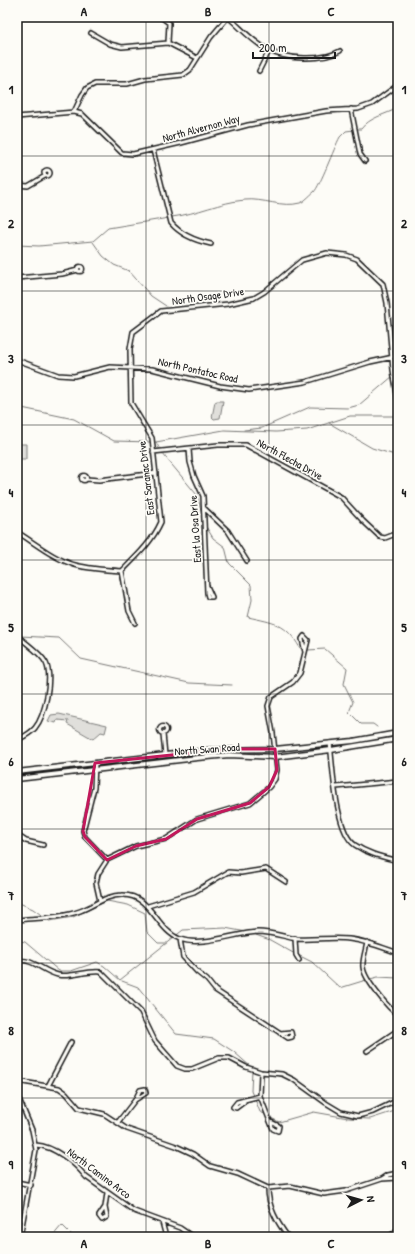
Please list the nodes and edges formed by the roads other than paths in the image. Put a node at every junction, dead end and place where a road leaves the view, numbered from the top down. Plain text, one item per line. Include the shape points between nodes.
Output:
1 (160, 17) edge
2 (228, 17) edge
3 (91, 33) dead end
4 (168, 43) junction
5 (269, 51) junction
6 (340, 51) dead end
7 (197, 58) junction
8 (259, 70) dead end
9 (398, 85) edge
10 (351, 109) junction
11 (74, 112) junction
12 (17, 118) edge
13 (153, 150) junction
14 (365, 161) dead end
15 (45, 176) dead end
16 (17, 185) edge
17 (211, 244) dead end
18 (78, 270) dead end
19 (17, 278) edge
20 (133, 332) joint
21 (398, 356) edge
22 (393, 358) junction
23 (17, 360) edge
24 (130, 367) junction
25 (398, 400) edge
26 (189, 449) junction
27 (154, 452) junction
28 (156, 474) junction
29 (86, 478) dead end
30 (204, 508) junction
31 (17, 532) edge
32 (398, 533) edge
33 (247, 561) dead end
34 (122, 571) junction
35 (207, 586) dead end
36 (135, 623) dead end
37 (17, 635) edge
38 (305, 652) dead end
39 (398, 733) edge
40 (163, 734) dead end
41 (398, 739) edge
42 (17, 740) edge
43 (330, 743) junction
44 (275, 750) junction
45 (331, 750) junction
46 (165, 755) junction
47 (275, 757) junction
48 (95, 763) junction
49 (96, 770) junction
50 (17, 772) edge
51 (17, 779) edge
52 (398, 782) edge
53 (336, 787) junction
54 (17, 835) edge
55 (43, 845) dead end
56 (107, 860) junction
57 (398, 861) edge
58 (286, 882) dead end
59 (100, 901) junction
60 (148, 906) junction
61 (17, 920) edge
62 (295, 938) junction
63 (180, 939) junction
64 (367, 942) junction
65 (17, 950) edge
66 (398, 953) edge
67 (299, 960) dead end
68 (18, 961) edge
69 (17, 993) edge
70 (398, 1015) edge
71 (398, 1030) edge
72 (280, 1033) dead end
73 (71, 1042) dead end
74 (367, 1050) dead end
75 (261, 1072) junction
76 (17, 1081) edge
77 (48, 1086) junction
78 (17, 1094) edge
79 (260, 1096) junction
80 (135, 1100) dead end
81 (398, 1100) edge
82 (244, 1102) dead end
83 (118, 1122) junction
84 (271, 1122) dead end
85 (36, 1145) junction
86 (398, 1173) edge
87 (398, 1178) edge
88 (382, 1179) junction
89 (17, 1182) edge
90 (31, 1185) junction
91 (268, 1188) junction
92 (107, 1193) junction
93 (105, 1207) dead end
94 (162, 1222) junction
95 (398, 1229) edge
96 (20, 1237) edge
97 (166, 1237) edge
98 (193, 1237) edge
99 (288, 1237) edge
100 (389, 1237) edge

1 - 4 street via 170,23
2 - 5 street
2 - 7 street
3 - 4 street via 110,44 122,47
4 - 7 street
5 - 6 street via 311,58 332,55
5 - 8 street
7 - 11 street via 190,70 183,75 145,79 127,84 95,84 87,88
9 - 10 street, North Alvernon Way via 372,104
10 - 13 street, North Alvernon Way via 248,125
10 - 14 street via 360,154
11 - 12 street
11 - 13 street, North Alvernon Way via 86,116 122,153 133,154
13 - 17 street via 171,223 188,236
15 - 16 street via 28,186
18 - 19 street
20 - 22 street, North Osage Drive via 161,311 228,304 254,298 298,262 316,255 340,254 357,259 383,284
20 - 24 street, East Saranac Drive
21 - 22 street, North Pontatoc Road
22 - 24 street, North Pontatoc Road via 370,362 305,382 249,390 230,388 157,370
22 - 25 street
23 - 24 street, North Pontatoc Road via 64,376 110,367
24 - 27 street, East Saranac Drive via 131,403 149,431
26 - 27 street, North Flecha Drive
26 - 30 street, East la Osa Drive via 190,462 203,496
26 - 32 street, North Flecha Drive via 246,445 341,497 380,537 385,538
27 - 28 street, East Saranac Drive
28 - 29 street via 99,480
28 - 34 street, East Saranac Drive via 161,522 155,535 140,554
30 - 33 street via 228,531
30 - 35 street, East la Osa Drive
31 - 34 street via 74,565
34 - 36 street via 129,611
37 - 42 street via 44,660 49,677 38,723 30,733
38 - 44 street via 297,678 271,697 268,706
39 - 43 main road, North Swan Road
40 - 46 street
41 - 45 main road, North Swan Road
43 - 44 main road, North Swan Road
43 - 45 street
44 - 46 main road, North Swan Road via 229,749
44 - 47 street
45 - 47 main road, North Swan Road
45 - 53 street
46 - 48 main road, North Swan Road
47 - 49 main road, North Swan Road via 229,755
47 - 56 street via 275,779 250,803 197,819 166,839 136,846
48 - 49 street
48 - 50 main road, North Swan Road
49 - 51 main road, North Swan Road
49 - 56 street via 83,831 84,837
52 - 53 street
53 - 57 street via 344,834 355,845 377,856
54 - 55 street via 26,841
56 - 59 street via 98,874 96,883
58 - 60 street via 266,869 241,873 228,872 194,892
59 - 60 street via 112,896 131,896
59 - 61 street via 67,914
60 - 63 street via 170,932
62 - 63 street via 258,932 207,940
62 - 64 street
62 - 67 street via 296,955
63 - 72 street via 183,957 215,990
64 - 66 street
64 - 70 street via 363,967 367,978 392,1011
65 - 68 street
68 - 69 street
68 - 75 street via 32,961 58,976 101,972 141,1012 154,1041 177,1066 192,1069 219,1058 229,1058
71 - 74 street
73 - 77 street
75 - 79 street
75 - 81 street via 282,1074 326,1103 358,1116
76 - 77 street
77 - 83 street via 59,1088 79,1108 104,1114
78 - 85 street
79 - 82 street
79 - 84 street
80 - 83 street
83 - 91 street via 127,1129 193,1154 210,1166 238,1174
85 - 90 street
85 - 92 street, North Camino Arco via 44,1146 67,1159
86 - 88 street
87 - 88 street
88 - 91 street via 346,1191 324,1194 290,1186
89 - 90 street
90 - 96 street
91 - 99 street via 268,1199 275,1218
92 - 93 street
92 - 94 street, North Camino Arco via 134,1211
94 - 97 street
94 - 98 street, North Camino Arco via 180,1228
95 - 100 street

